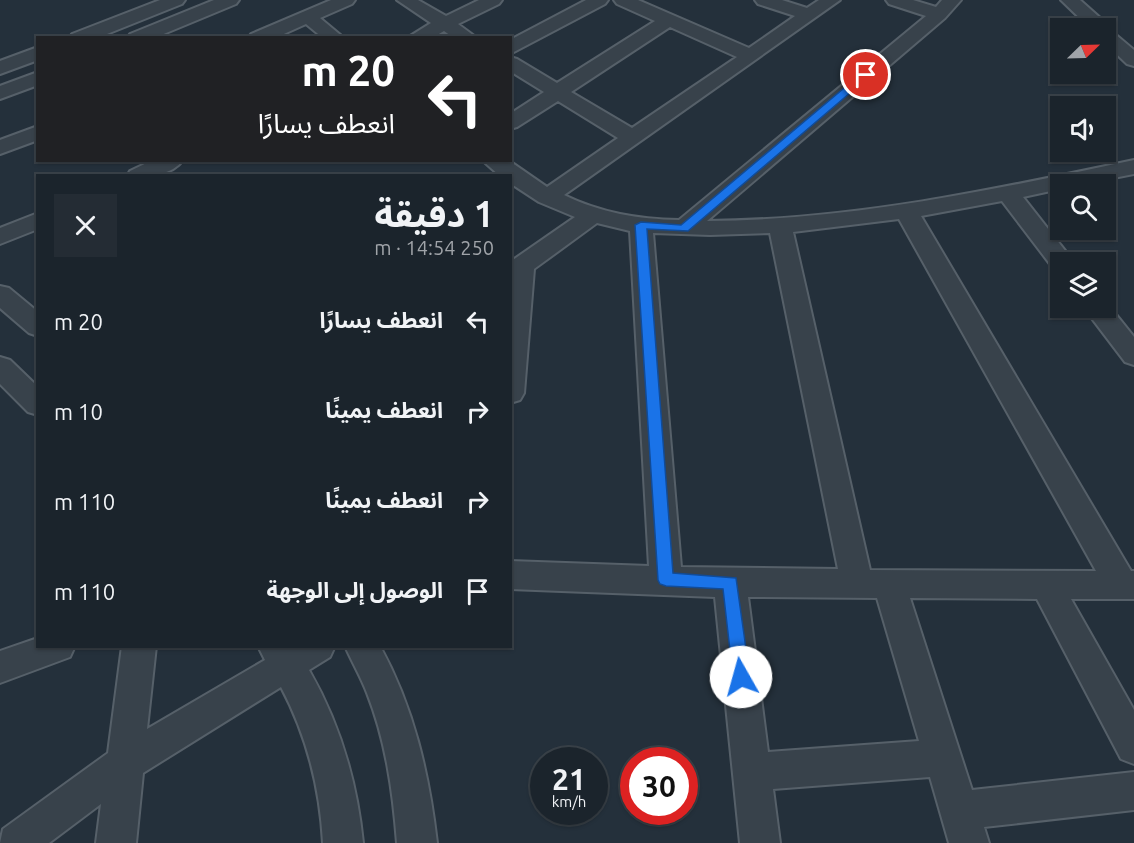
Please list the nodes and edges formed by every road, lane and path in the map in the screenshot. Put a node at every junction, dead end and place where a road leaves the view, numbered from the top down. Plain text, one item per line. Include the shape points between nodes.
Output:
1 (176, 0) edge
2 (230, 0) edge
3 (346, 0) edge
4 (406, 0) edge
5 (493, 0) edge
6 (599, 0) edge
7 (623, 0) edge
8 (764, 0) edge
9 (831, 0) edge
10 (895, 0) edge
11 (1070, 0) edge
12 (945, 7) edge
13 (809, 15) junction
14 (308, 16) junction
15 (1089, 18) edge
16 (668, 20) junction
17 (445, 23) junction
18 (84, 36) edge
19 (142, 36) edge
20 (263, 36) edge
21 (332, 36) edge
22 (420, 36) edge
23 (465, 36) edge
24 (1116, 43) edge
25 (512, 47) edge
26 (36, 54) edge
27 (751, 56) junction
28 (1134, 60) edge
29 (512, 64) edge
30 (0, 68) edge
31 (36, 79) edge
32 (0, 93) edge
33 (557, 93) junction
34 (512, 122) edge
35 (36, 133) edge
36 (633, 138) junction
37 (0, 148) edge
38 (168, 162) edge
39 (495, 162) edge
40 (1131, 172) edge
41 (142, 174) edge
42 (510, 174) edge
43 (512, 176) edge
44 (1007, 192) junction
45 (547, 197) junction
46 (907, 212) junction
47 (593, 215) junction
48 (36, 221) edge
49 (641, 225) junction
50 (780, 226) junction
51 (684, 228) junction
52 (0, 237) edge
53 (1054, 252) edge
54 (516, 269) edge
55 (0, 294) edge
56 (1105, 318) edge
57 (36, 325) edge
58 (512, 352) edge
59 (1134, 355) edge
60 (0, 367) edge
61 (36, 403) edge
62 (512, 575) edge
63 (666, 580) junction
64 (730, 583) junction
65 (873, 583) junction
66 (1047, 586) junction
67 (1128, 586) edge
68 (52, 648) edge
69 (139, 648) edge
70 (363, 648) edge
71 (293, 652) edge
72 (0, 667) edge
73 (1134, 746) edge
74 (942, 759) junction
75 (125, 763) junction
76 (752, 772) junction
77 (1134, 790) edge
78 (964, 827) edge
79 (16, 843) edge
80 (116, 843) edge
81 (343, 843) edge
82 (417, 843) edge
83 (760, 843) edge

1 - 18 street
2 - 19 street
3 - 14 street
4 - 17 street
5 - 17 street
6 - 25 street
7 - 16 street
8 - 13 street
9 - 13 street
10 - 12 street
11 - 15 street
12 - 51 street
13 - 27 street
14 - 20 street
14 - 21 street
16 - 27 street
16 - 33 street
17 - 22 street
17 - 23 street
24 - 28 street
26 - 30 street
27 - 36 street
29 - 33 street
31 - 32 street
33 - 34 street
33 - 36 street
35 - 37 street
36 - 45 street
38 - 41 street
39 - 42 street
40 - 44 street
43 - 45 street
44 - 46 street
44 - 53 street
45 - 47 street
46 - 50 street
46 - 67 street
47 - 49 street
47 - 54 street
48 - 52 street
49 - 51 street
49 - 63 street
50 - 51 street
50 - 65 street
54 - 58 street
55 - 57 street
56 - 59 street
60 - 61 street
62 - 63 street
63 - 64 street
64 - 65 street
64 - 76 street
65 - 66 street
65 - 74 street
66 - 67 street
66 - 73 street
68 - 72 street
69 - 75 street
70 - 82 street via 379,676 400,734 414,800
71 - 75 street
71 - 81 street via 334,777
74 - 76 street
74 - 78 street
75 - 79 street
75 - 80 street
76 - 83 street
77 - 78 street

